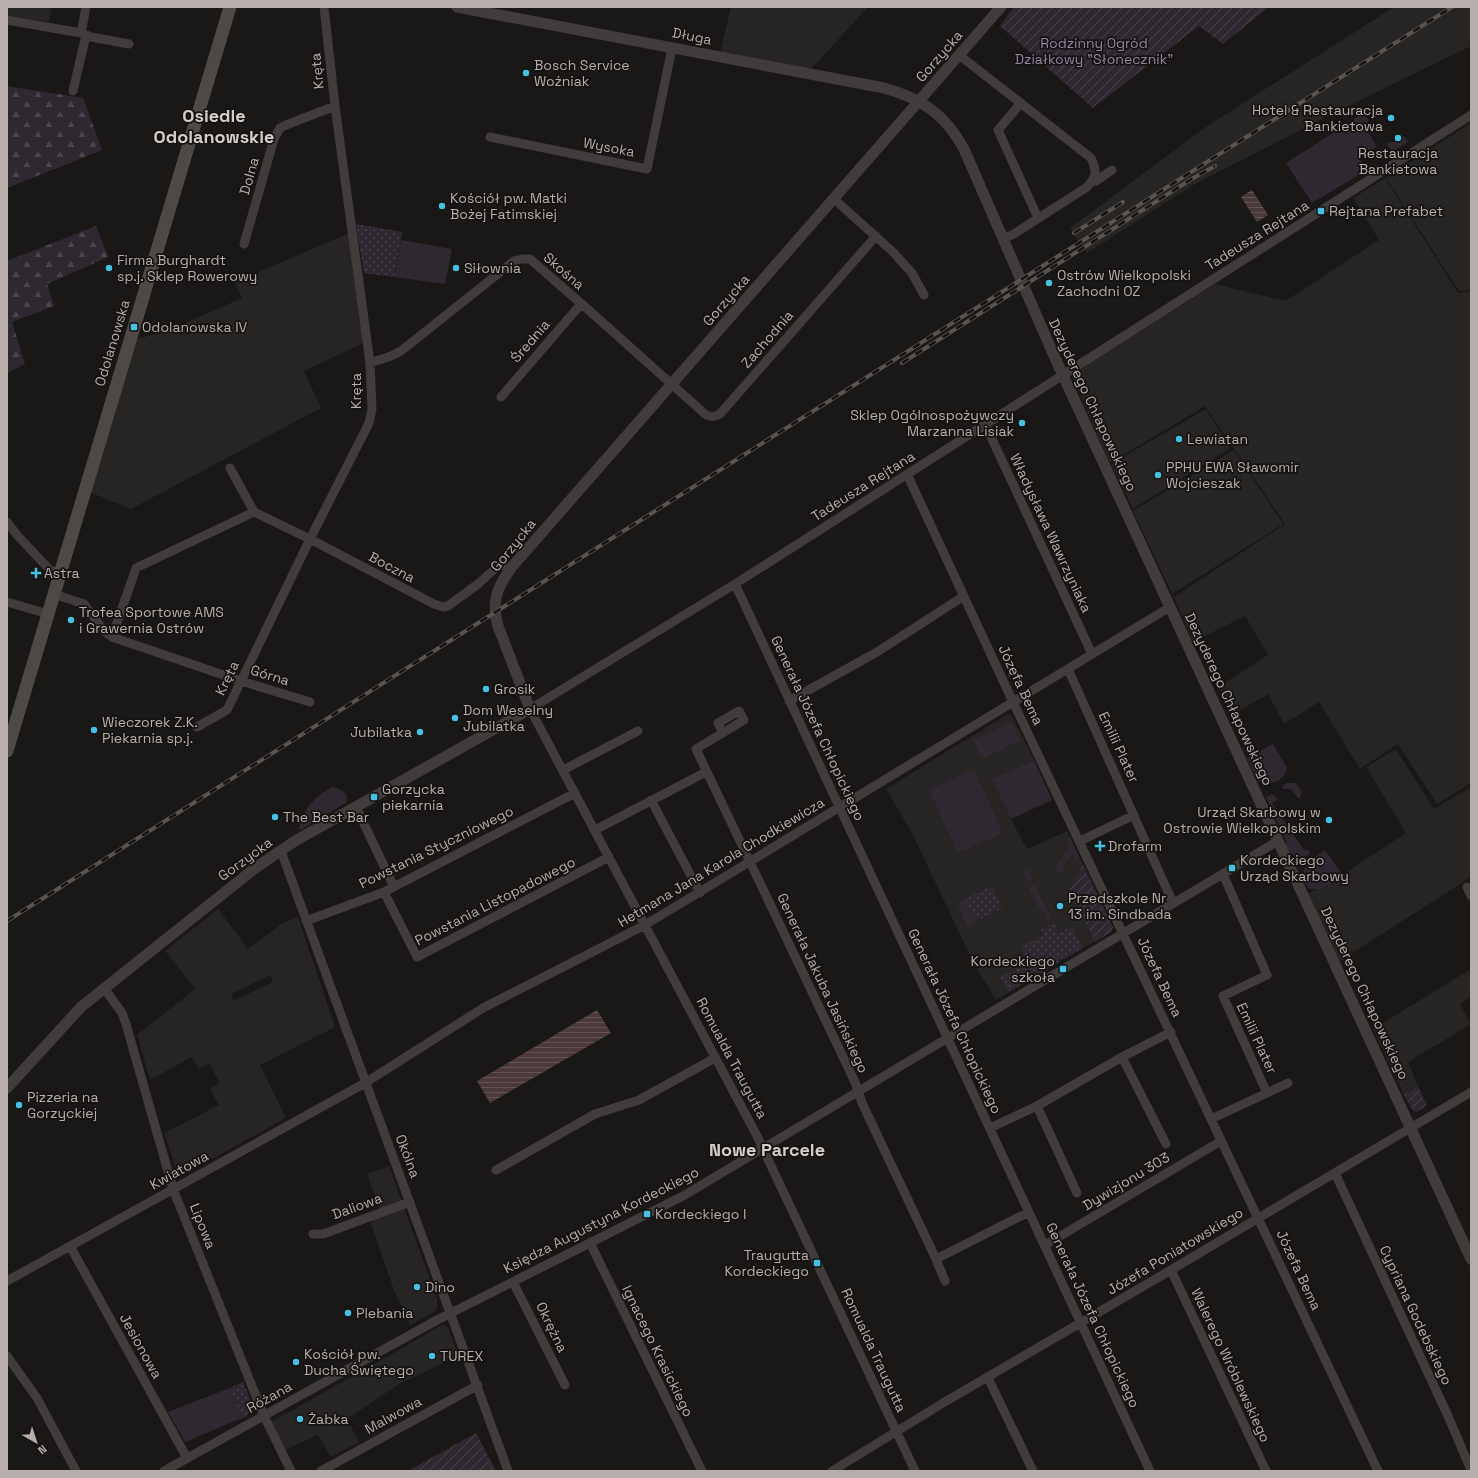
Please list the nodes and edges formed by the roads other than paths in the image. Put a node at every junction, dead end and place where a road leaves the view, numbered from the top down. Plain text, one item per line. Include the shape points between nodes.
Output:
1 (86, 7) edge
2 (230, 7) edge
3 (324, 7) edge
4 (457, 7) edge
5 (1001, 7) edge
6 (7, 20) edge
7 (83, 34) junction
8 (129, 44) dead end
9 (672, 48) junction
10 (959, 55) junction
11 (73, 91) dead end
12 (920, 101) junction
13 (1020, 103) junction
14 (335, 106) junction
15 (1471, 115) edge
16 (490, 137) dead end
17 (1112, 170) dead end
18 (1092, 181) junction
19 (834, 199) junction
20 (1038, 218) junction
21 (876, 236) junction
22 (1003, 239) junction
23 (244, 244) dead end
24 (924, 295) dead end
25 (581, 304) junction
26 (370, 363) junction
27 (1063, 375) junction
28 (672, 385) junction
29 (501, 397) dead end
30 (985, 424) junction
31 (230, 468) dead end
32 (907, 474) junction
33 (254, 512) junction
34 (7, 522) edge
35 (310, 539) junction
36 (511, 568) junction
37 (60, 574) junction
38 (735, 584) junction
39 (54, 594) junction
40 (964, 596) junction
41 (7, 602) edge
42 (1170, 607) junction
43 (48, 614) junction
44 (112, 637) junction
45 (1092, 654) junction
46 (1068, 669) junction
47 (241, 681) junction
48 (789, 701) junction
49 (310, 702) dead end
50 (1013, 702) junction
51 (530, 709) junction
52 (197, 727) dead end
53 (638, 731) dead end
54 (724, 733) dead end
55 (7, 751) edge
56 (563, 770) junction
57 (706, 772) junction
58 (575, 793) junction
59 (651, 800) junction
60 (356, 807) junction
61 (840, 808) junction
62 (1134, 815) junction
63 (595, 830) junction
64 (1080, 841) junction
65 (1278, 841) junction
66 (280, 851) junction
67 (609, 857) junction
68 (750, 862) junction
69 (1223, 874) junction
70 (394, 887) junction
71 (1467, 887) dead end
72 (384, 892) junction
73 (700, 893) junction
74 (1471, 896) edge
75 (1174, 903) junction
76 (306, 921) junction
77 (646, 925) junction
78 (1124, 933) junction
79 (104, 988) junction
80 (1171, 1032) junction
81 (948, 1038) junction
82 (1122, 1057) junction
83 (715, 1058) junction
84 (365, 1083) junction
85 (1288, 1083) dead end
86 (7, 1088) edge
87 (858, 1092) junction
88 (1471, 1092) edge
89 (1267, 1093) junction
90 (1037, 1106) junction
91 (1211, 1119) junction
92 (990, 1128) junction
93 (1411, 1128) junction
94 (1221, 1141) junction
95 (1166, 1144) dead end
96 (763, 1148) junction
97 (496, 1170) dead end
98 (1335, 1173) junction
99 (173, 1190) junction
100 (1077, 1193) dead end
101 (410, 1202) junction
102 (1029, 1212) junction
103 (1258, 1218) junction
104 (313, 1234) dead end
105 (590, 1243) junction
106 (1045, 1245) junction
107 (70, 1246) junction
108 (1471, 1258) edge
109 (936, 1259) junction
110 (1171, 1270) junction
111 (7, 1281) edge
112 (946, 1281) dead end
113 (514, 1282) junction
114 (451, 1313) junction
115 (1081, 1322) junction
116 (7, 1356) edge
117 (988, 1378) junction
118 (478, 1385) junction
119 (565, 1385) dead end
120 (264, 1416) junction
121 (897, 1432) junction
122 (187, 1458) junction
123 (1471, 1470) edge
124 (76, 1471) edge
125 (164, 1471) edge
126 (291, 1471) edge
127 (321, 1471) edge
128 (508, 1471) edge
129 (702, 1471) edge
130 (832, 1471) edge
131 (915, 1471) edge
132 (1033, 1471) edge
133 (1150, 1471) edge
134 (1266, 1471) edge
135 (1378, 1471) edge

1 - 7 street
2 - 37 main road, Odolanowska
3 - 14 street, Kręta
4 - 9 street, Długa
5 - 10 street, Gorzycka
6 - 7 street
7 - 8 street via 90,38
7 - 11 street
9 - 12 street, Długa via 884,88
9 - 16 street, Wysoka via 647,169
10 - 12 street, Gorzycka
10 - 13 street
12 - 19 street, Gorzycka
12 - 22 street, Dezyderego Chłapowskiego via 942,117 956,134
13 - 18 street via 1090,158 1095,167
13 - 20 street via 998,130
14 - 23 street, Dolna via 280,128 274,139
14 - 26 street, Kręta
15 - 27 street, Tadeusza Rejtana
17 - 18 street
18 - 20 street via 1087,187
19 - 21 street
19 - 28 street, Gorzycka
20 - 22 street
21 - 24 street via 912,273
21 - 28 street, Zachodnia via 720,414 710,417
22 - 27 street, Dezyderego Chłapowskiego
25 - 26 street, Skośna via 530,260 514,261 401,351
25 - 28 street, Skośna
25 - 29 street, Średnia
26 - 35 street, Kręta via 372,409 369,423
27 - 30 street, Tadeusza Rejtana
27 - 42 street, Dezyderego Chłapowskiego
28 - 36 street, Gorzycka
30 - 32 street, Tadeusza Rejtana
30 - 45 street, Władysława Wawrzyniaka
31 - 33 street
32 - 38 street, Tadeusza Rejtana
32 - 40 street, Józefa Bema
33 - 35 street, Boczna
33 - 44 street via 136,568
34 - 37 street via 50,570
35 - 36 street, Boczna via 443,607 454,602 498,566 505,565
35 - 47 street, Kręta
36 - 51 street, Gorzycka via 498,590 494,613
37 - 39 main road, Odolanowska
38 - 48 street, Generała Józefa Chłopickiego
38 - 51 street, Tadeusza Rejtana
39 - 43 main road, Odolanowska
39 - 44 street, Górna via 84,604 104,631
40 - 48 street via 877,652
40 - 50 street, Józefa Bema
41 - 43 street
42 - 45 street, Hetmana Jana Karola Chodkiewicza
42 - 65 street, Dezyderego Chłapowskiego
43 - 55 main road, Odolanowska
44 - 47 street, Górna
45 - 46 street, Hetmana Jana Karola Chodkiewicza
46 - 50 street, Hetmana Jana Karola Chodkiewicza
46 - 62 street, Emilii Plater
47 - 49 street, Górna
47 - 52 street, Kręta via 227,710
48 - 61 street, Generała Józefa Chłopickiego
50 - 61 street, Hetmana Jana Karola Chodkiewicza
50 - 64 street, Józefa Bema
51 - 56 street, Romualda Traugutta
51 - 60 street, Gorzycka
53 - 56 street
54 - 57 street, Generała Jakuba Jasińskiego via 696,749
56 - 58 street, Romualda Traugutta
57 - 59 street
57 - 68 street, Generała Jakuba Jasińskiego
58 - 63 street, Romualda Traugutta
58 - 70 street, Powstania Styczniowego
59 - 63 street
59 - 73 street
60 - 66 street, Gorzycka
60 - 70 street
61 - 68 street, Hetmana Jana Karola Chodkiewicza
61 - 81 street, Generała Józefa Chłopickiego
62 - 64 street
62 - 75 street, Emilii Plater
63 - 67 street, Romualda Traugutta
64 - 78 street, Józefa Bema
65 - 69 street, Księdza Augustyna Kordeckiego
65 - 93 street, Dezyderego Chłapowskiego
66 - 76 street, Okólna
66 - 79 street, Gorzycka
67 - 72 street, Powstania Listopadowego via 417,957
67 - 77 street, Romualda Traugutta
68 - 73 street, Hetmana Jana Karola Chodkiewicza
68 - 87 street, Generała Jakuba Jasińskiego
69 - 75 street, Księdza Augustyna Kordeckiego
69 - 89 street, Emilii Plater via 1267,975 1223,996
70 - 72 street, Powstania Styczniowego
71 - 74 street
72 - 76 street, Powstania Styczniowego
73 - 77 street, Hetmana Jana Karola Chodkiewicza
75 - 78 street, Księdza Augustyna Kordeckiego
76 - 84 street, Okólna
77 - 83 street, Romualda Traugutta
77 - 84 street, Hetmana Jana Karola Chodkiewicza via 483,1008
78 - 80 street, Józefa Bema
78 - 81 street, Księdza Augustyna Kordeckiego
79 - 86 street, Gorzycka via 73,1015
79 - 99 street, Lipowa via 122,1013 126,1024
80 - 82 street
80 - 91 street, Józefa Bema
81 - 87 street, Księdza Augustyna Kordeckiego
81 - 92 street, Generała Józefa Chłopickiego
82 - 90 street
82 - 95 street
83 - 96 street, Romualda Traugutta
83 - 97 street via 639,1100 595,1114
84 - 99 street, Kwiatowa
84 - 101 street, Okólna
85 - 89 street
87 - 96 street, Księdza Augustyna Kordeckiego
87 - 109 street, Generała Jakuba Jasińskiego
88 - 93 street, Józefa Poniatowskiego
89 - 91 street, Emilii Plater
90 - 92 street
90 - 100 street
91 - 94 street, Józefa Bema
92 - 102 street, Generała Józefa Chłopickiego
93 - 98 street, Józefa Poniatowskiego
93 - 108 street, Dezyderego Chłapowskiego
94 - 103 street, Józefa Bema
94 - 106 street, Dywizjonu 303
96 - 105 street, Księdza Augustyna Kordeckiego via 672,1202
96 - 121 street, Romualda Traugutta
98 - 103 street, Józefa Poniatowskiego
98 - 123 street, Cypriana Godebskiego
99 - 107 street, Kwiatowa
99 - 120 street, Lipowa
101 - 104 street, Daliowa via 323,1234
101 - 114 street, Okólna
102 - 106 street, Generała Józefa Chłopickiego
102 - 109 street
103 - 110 street, Józefa Poniatowskiego
103 - 135 street, Józefa Bema
105 - 113 street, Księdza Augustyna Kordeckiego
105 - 129 street, Ignacego Krasickiego
106 - 115 street, Generała Józefa Chłopickiego
107 - 111 street, Kwiatowa
107 - 122 street, Jesionowa
109 - 112 street, Generała Jakuba Jasińskiego
110 - 115 street, Józefa Poniatowskiego
110 - 134 street, Walerego Wróblewskiego
113 - 114 street, Księdza Augustyna Kordeckiego
113 - 119 street, Okrężna
114 - 118 street, Okólna
114 - 120 street, Różana
115 - 117 street, Józefa Poniatowskiego
115 - 133 street, Generała Józefa Chłopickiego
116 - 124 street via 37,1398
117 - 121 street, Józefa Poniatowskiego
117 - 132 street
118 - 127 street, Malwowa
118 - 128 street, Okólna
120 - 122 street, Różana
120 - 126 street, Lipowa
121 - 130 street, Józefa Poniatowskiego
121 - 131 street, Romualda Traugutta
122 - 125 street, Różana

